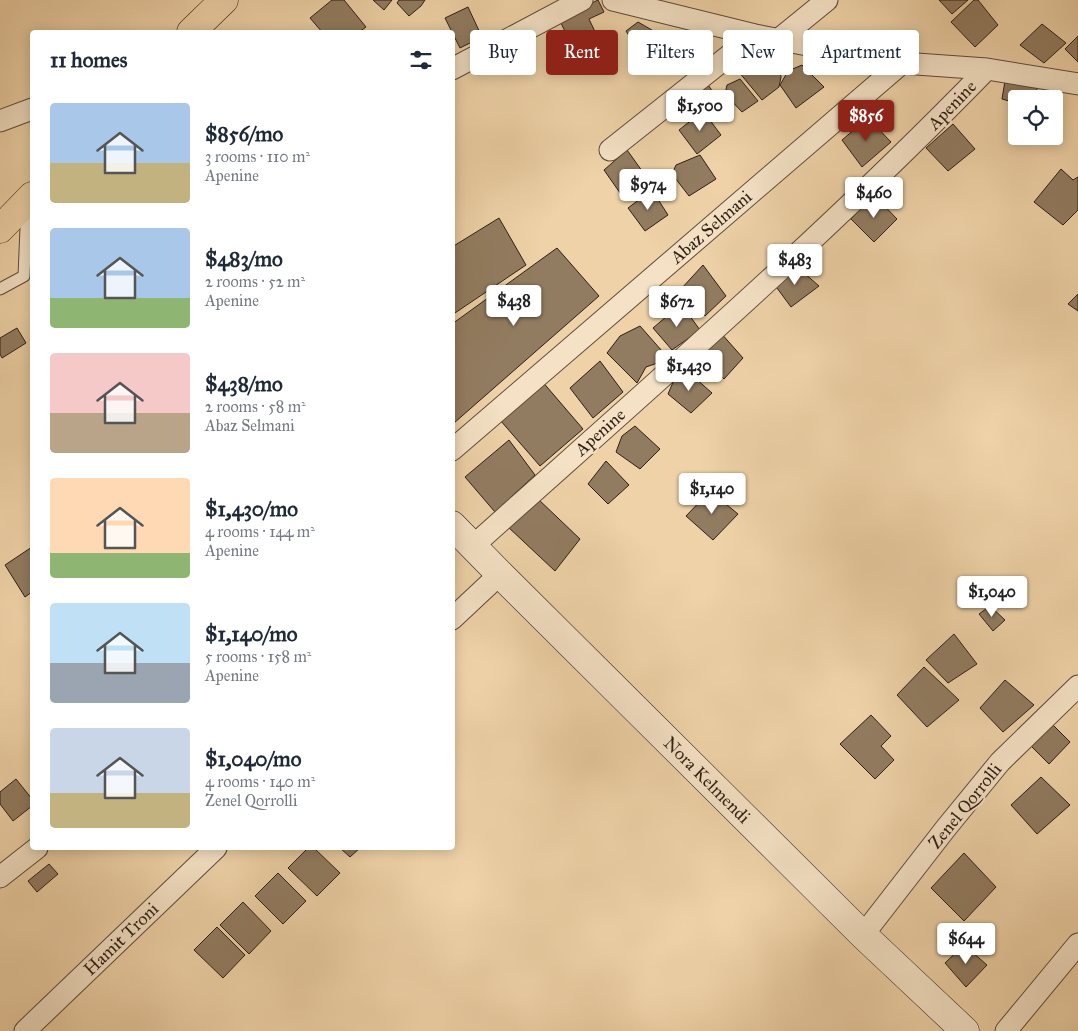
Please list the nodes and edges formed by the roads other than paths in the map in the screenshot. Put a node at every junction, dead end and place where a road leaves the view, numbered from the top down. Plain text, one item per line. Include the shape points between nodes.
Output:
1 (224, 0) edge
2 (582, 0) edge
3 (614, 0) edge
4 (827, 0) edge
5 (193, 30) edge
6 (735, 30) edge
7 (790, 30) edge
8 (723, 60) edge
9 (919, 64) edge
10 (455, 67) edge
11 (987, 69) junction
12 (888, 75) edge
13 (1078, 84) edge
14 (30, 110) edge
15 (0, 122) edge
16 (610, 150) dead end
17 (30, 198) edge
18 (30, 223) edge
19 (0, 229) edge
20 (0, 289) edge
21 (455, 447) edge
22 (455, 528) edge
23 (473, 546) junction
24 (500, 574) junction
25 (455, 616) edge
26 (1078, 686) edge
27 (34, 850) edge
28 (214, 850) edge
29 (0, 877) edge
30 (863, 935) junction
31 (1078, 944) edge
32 (25, 1031) edge
33 (965, 1031) edge
34 (1006, 1031) edge

1 - 5 main road
2 - 10 street
3 - 6 street
4 - 7 street
8 - 16 street
9 - 11 street
11 - 13 street
11 - 23 street, Apenine via 915,144 767,284
12 - 21 street, Abaz Selmani
14 - 15 street
17 - 19 main road
18 - 20 lane via 26,228 24,276
22 - 23 street, Nora Kelmendi
23 - 24 street, Nora Kelmendi
24 - 25 street
24 - 30 street, Nora Kelmendi
26 - 30 street, Zenel Qorrolli via 1000,762
27 - 29 street
28 - 32 street, Hamit Troni
30 - 33 street, Nora Kelmendi
31 - 34 street

